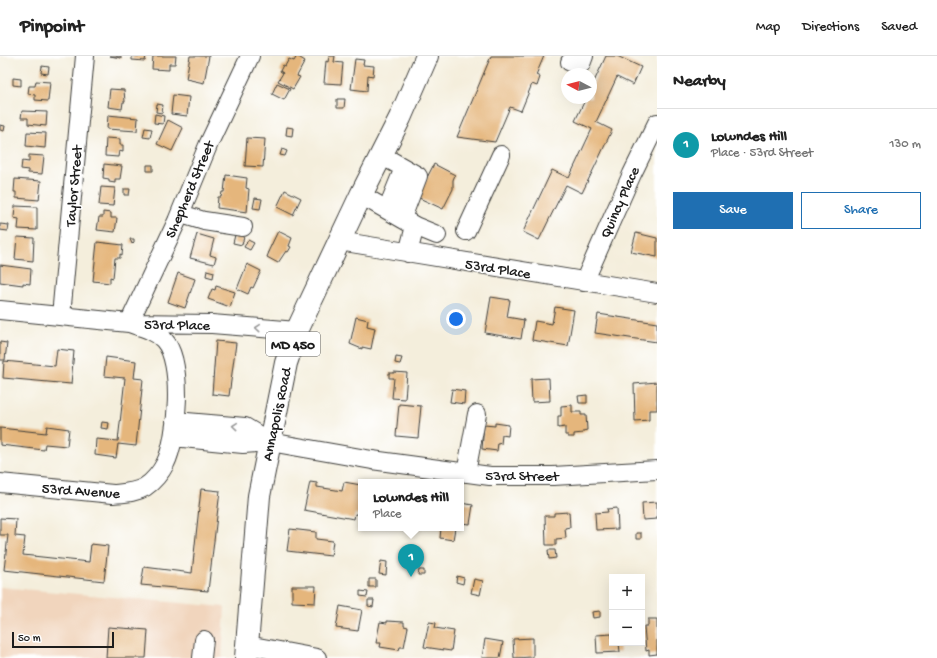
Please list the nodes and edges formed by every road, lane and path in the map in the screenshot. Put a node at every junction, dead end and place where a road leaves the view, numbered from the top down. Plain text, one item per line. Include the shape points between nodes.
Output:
1 (85, 56) edge
2 (250, 56) edge
3 (427, 56) edge
4 (657, 123) edge
5 (381, 155) junction
6 (501, 155) dead end
7 (361, 195) junction
8 (181, 214) junction
9 (401, 218) junction
10 (243, 227) dead end
11 (466, 231) dead end
12 (437, 235) dead end
13 (339, 242) junction
14 (408, 253) junction
15 (584, 282) junction
16 (657, 293) edge
17 (0, 310) edge
18 (61, 316) junction
19 (129, 323) junction
20 (297, 332) junction
21 (477, 414) dead end
22 (174, 429) junction
23 (270, 442) junction
24 (657, 470) edge
25 (466, 473) junction
26 (0, 483) edge
27 (246, 652) edge
28 (317, 658) edge

1 - 18 street, Taylor Street
2 - 8 street, Shepherd Street via 209,143
3 - 5 main road, Annapolis Road / MD 450
4 - 15 street, Quincy Place
5 - 7 main road, Annapolis Road / MD 450
5 - 9 street via 418,176
6 - 11 street
7 - 9 street
7 - 13 main road, Annapolis Road / MD 450
8 - 10 street via 204,221
8 - 19 street, Shepherd Street
9 - 12 street
9 - 14 street
13 - 14 street, 53rd Place
13 - 20 main road, Annapolis Road / MD 450
14 - 15 street, 53rd Place
15 - 16 street, 53rd Place
17 - 18 street, 53rd Place
18 - 19 street, 53rd Place
20 -> 19 street, 53rd Place via 212,324
19 - 22 street, 53rd Place via 157,334 165,341 170,351 176,376
20 - 23 main road, Annapolis Road / MD 450 via 286,363
21 - 25 street
22 - 23 street via 243,444
22 - 26 street, 53rd Avenue via 165,465 145,487 130,493 113,494
23 - 25 street, 53rd Street
23 - 27 main road, Annapolis Road / MD 450 via 259,496
24 - 25 street, 53rd Street via 553,476 490,476
27 - 28 street

